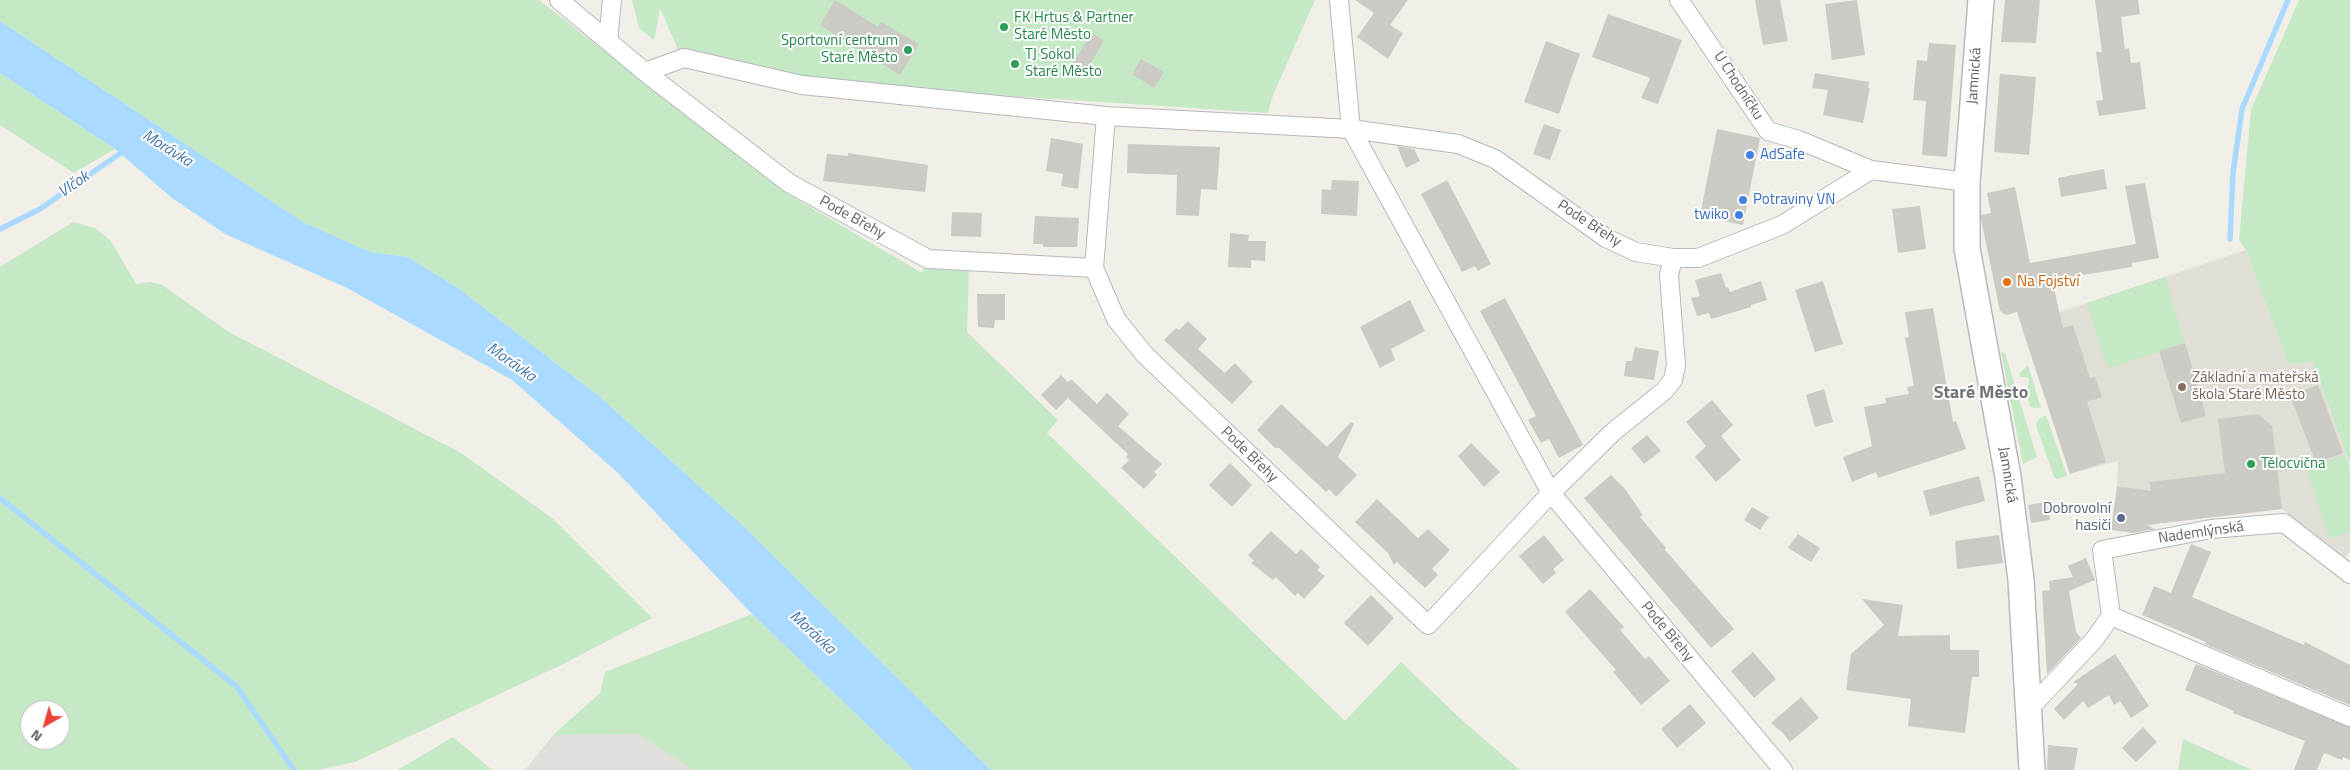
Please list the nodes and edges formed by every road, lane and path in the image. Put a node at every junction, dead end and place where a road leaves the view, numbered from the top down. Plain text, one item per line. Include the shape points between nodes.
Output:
1 (559, 0) edge
2 (612, 0) edge
3 (1339, 0) edge
4 (1679, 0) edge
5 (1982, 0) edge
6 (608, 41) junction
7 (645, 72) junction
8 (1106, 116) junction
9 (1352, 129) junction
10 (1871, 170) junction
11 (1967, 182) junction
12 (1673, 258) junction
13 (1094, 268) junction
14 (1551, 493) junction
15 (2350, 574) edge
16 (2111, 616) junction
17 (2028, 710) junction
18 (2350, 717) edge
19 (1783, 770) edge
20 (2032, 770) edge

1 - 6 street, Pode Břehy
2 - 6 street
3 - 9 street
4 - 10 street, U Chodníčku via 1768,131 1799,140
5 - 11 main road, Jamnická
6 - 7 street, Pode Břehy
7 - 8 street, Pode Břehy via 684,58 802,85
7 - 13 street, Pode Břehy via 789,183 928,259
8 - 9 street, Pode Břehy
8 - 13 street, Pode Břehy
9 - 12 street, Pode Břehy via 1458,144 1495,159 1606,238 1636,252
9 - 14 street, Pode Břehy
10 - 11 street
10 - 12 street via 1782,225 1698,258
11 - 17 main road, Jamnická via 1969,269 2008,477 2021,580
12 - 14 street via 1669,275 1676,365 1673,380
13 - 14 street, Pode Břehy via 1116,319 1145,355 1428,625
14 - 19 street, Pode Břehy
15 - 16 street, Nademlýnská via 2284,523 2211,529 2102,550
16 - 17 street via 2094,640
16 - 18 street
17 - 20 main road, Jamnická

